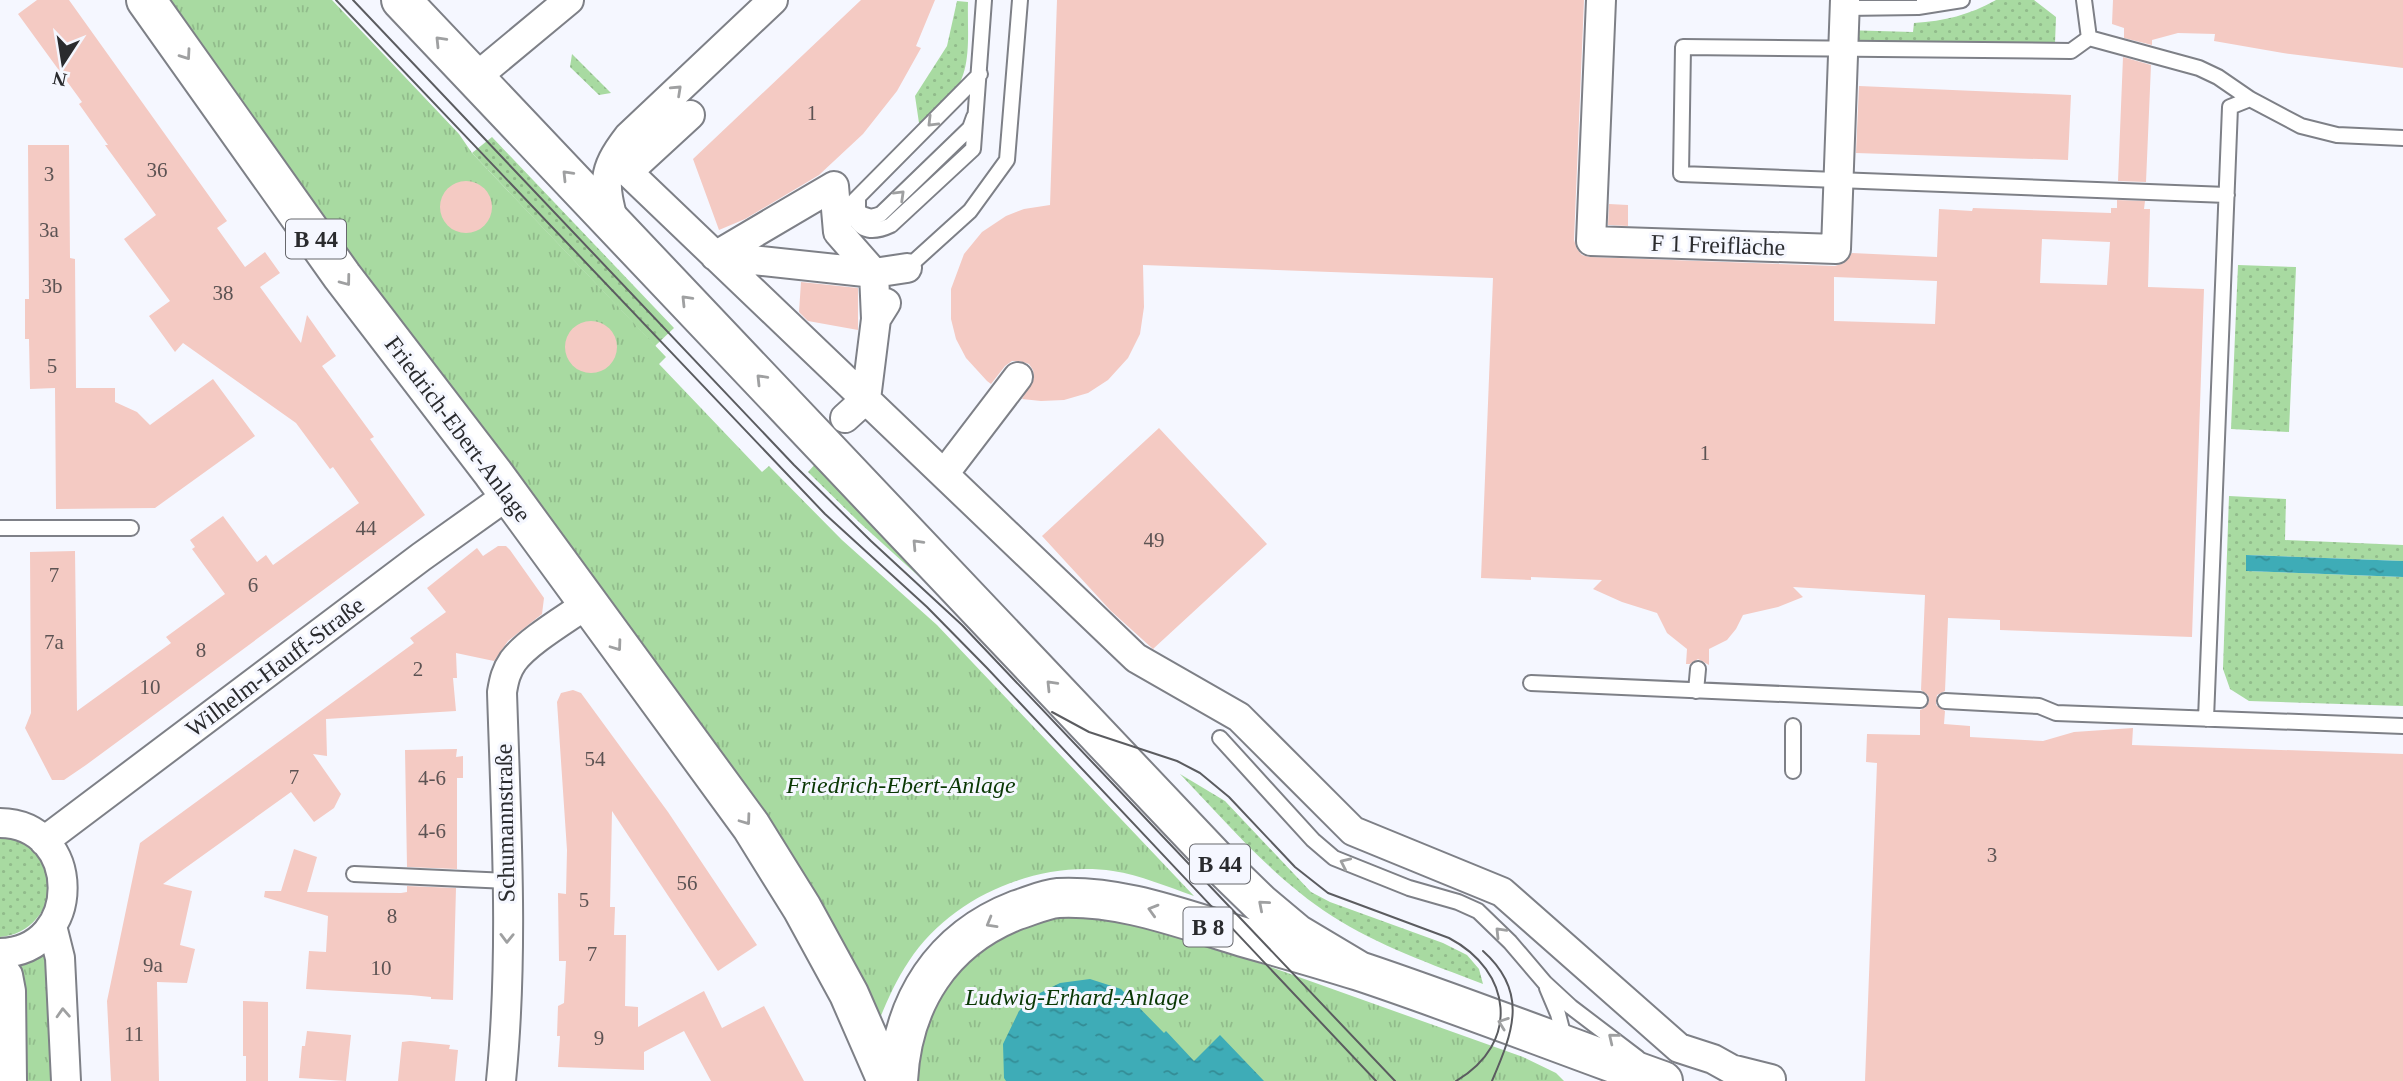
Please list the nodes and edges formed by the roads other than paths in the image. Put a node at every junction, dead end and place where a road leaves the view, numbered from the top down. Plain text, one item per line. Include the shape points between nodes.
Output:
1 (146, 0) edge
2 (401, 0) edge
3 (569, 0) edge
4 (773, 0) edge
5 (984, 0) edge
6 (1020, 0) edge
7 (1601, 0) edge
8 (1962, 0) edge
9 (2084, 0) edge
10 (1845, 4) edge
11 (2089, 38) junction
12 (1842, 49) junction
13 (980, 74) junction
14 (475, 78) junction
15 (2250, 99) junction
16 (690, 115) dead end
17 (2403, 138) edge
18 (1838, 180) junction
19 (2227, 194) junction
20 (614, 224) junction
21 (715, 256) junction
22 (907, 268) junction
23 (874, 273) junction
24 (870, 307) junction
25 (1018, 377) dead end
26 (866, 399) junction
27 (845, 418) dead end
28 (944, 474) junction
29 (508, 495) junction
30 (0, 528) edge
31 (131, 528) dead end
32 (587, 604) junction
33 (1698, 669) dead end
34 (1531, 684) dead end
35 (1696, 691) junction
36 (1920, 701) dead end
37 (1945, 701) dead end
38 (2206, 719) junction
39 (1793, 726) dead end
40 (2403, 726) edge
41 (1220, 738) dead end
42 (1793, 771) dead end
43 (0, 823) edge
44 (44, 841) junction
45 (355, 874) dead end
46 (508, 881) junction
47 (52, 926) junction
48 (0, 953) edge
49 (0, 966) edge
50 (1359, 971) junction
51 (1545, 983) junction
52 (1567, 1047) junction
53 (1671, 1067) edge
54 (1770, 1079) dead end
55 (12, 1081) edge
56 (66, 1081) edge
57 (501, 1081) edge
58 (887, 1081) edge
59 (898, 1081) edge
60 (1592, 1081) edge

1 -> 29 main road, Friedrich-Ebert-Anlage / B 44 via 342,276
14 -> 2 main road, B 44
3 - 14 street
20 -> 4 street via 606,195 613,156
5 - 13 lane
6 - 22 lane via 1007,160 970,211
7 - 18 street, F 1 Freifläche via 1591,241 1836,249
8 - 10 lane via 1918,7
9 - 11 lane
10 - 12 street, F 1 Freifläche
11 - 12 lane via 2071,51
11 - 15 lane via 2199,68
12 - 18 street, F 1 Freifläche
12 - 18 lane via 1683,47 1681,174
13 -> 13 lane via 859,195 853,214 861,228 881,230 891,225 973,149
20 -> 14 main road, B 44
15 - 17 lane via 2301,126 2337,135
15 - 19 lane via 2230,107
16 - 21 street via 628,172
18 - 19 lane
19 - 38 lane
50 -> 20 main road, B 44 via 1297,934 1224,868
21 - 23 street
21 - 23 street via 834,186 838,232
21 - 26 street
22 - 23 street
22 - 24 street
23 - 24 street
24 - 26 street
25 - 28 street
26 - 27 street
26 - 28 street
28 - 53 street via 1136,658 1239,717 1353,831 1503,892
29 - 32 main road, Friedrich-Ebert-Anlage / B 44
29 - 44 street, Wilhelm-Hauff-Straße
30 - 31 lane
32 - 46 street, Schumannstraße via 514,660 505,674
32 -> 58 main road, Friedrich-Ebert-Anlage / B 44 via 751,826 849,994
33 - 35 lane
34 - 35 lane
35 - 36 lane
37 - 38 lane via 2039,706 2056,713 2126,721
38 - 40 lane
39 - 42 lane
51 -> 41 lane via 1478,911 1334,858
43 - 44 street via 32,831
44 - 47 street via 59,864 64,885
45 - 46 lane
46 -> 57 street, Schumannstraße
47 - 48 street via 34,943
56 -> 47 street via 60,958
49 - 55 street via 8,975 11,991
52 -> 50 main road, B 8
50 -> 59 main road, B 8 via 1125,902 1055,898 1003,916 954,949 916,999 906,1024
51 - 52 lane
53 -> 51 lane via 1571,1007
52 - 53 main road, B 8
52 - 60 main road
53 - 54 street via 1713,1059

